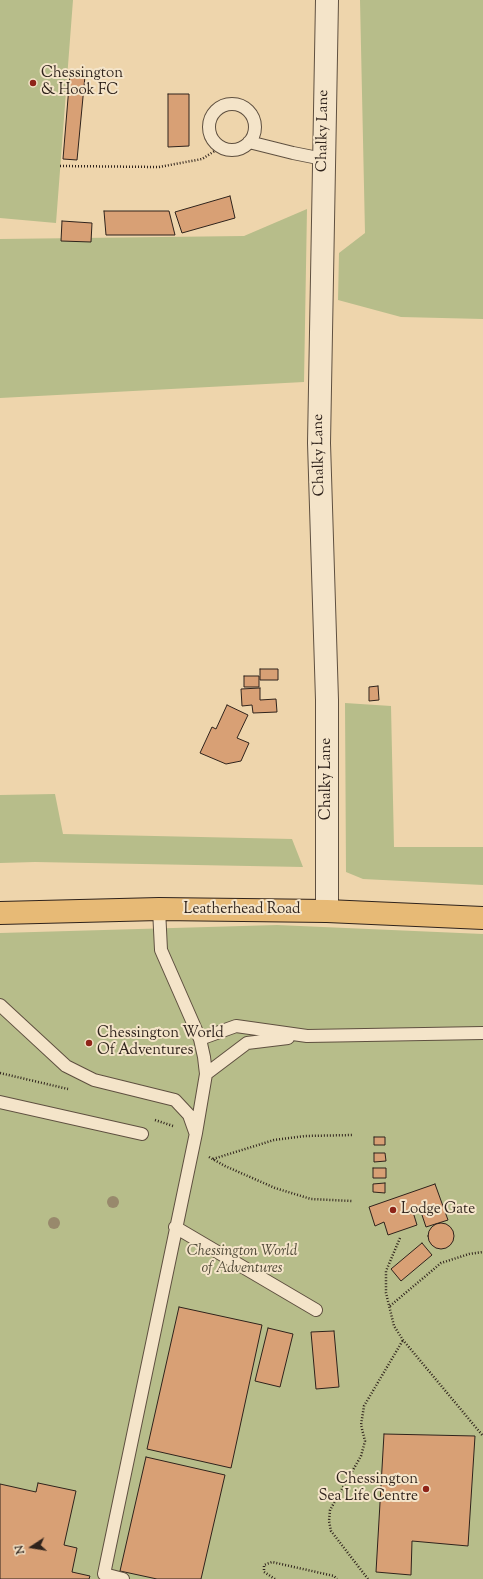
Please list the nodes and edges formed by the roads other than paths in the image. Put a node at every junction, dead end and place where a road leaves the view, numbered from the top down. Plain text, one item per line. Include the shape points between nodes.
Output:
1 (327, 0) edge
2 (249, 142) junction
3 (323, 159) junction
4 (159, 909) junction
5 (327, 911) junction
6 (0, 913) edge
7 (483, 918) edge
8 (0, 1005) edge
9 (483, 1033) edge
10 (307, 1036) junction
11 (200, 1039) junction
12 (206, 1074) junction
13 (0, 1102) edge
14 (142, 1134) dead end
15 (196, 1134) junction
16 (175, 1227) junction
17 (316, 1310) dead end
18 (123, 1579) edge

1 - 3 street, Chalky Lane
2 - 2 lane via 254,128 251,114 239,105 224,105 209,120 214,142 221,147 236,150
2 - 3 lane
3 - 5 street, Chalky Lane via 319,443 326,700
4 - 5 highway, Leatherhead Road
4 - 6 highway, Leatherhead Road
4 - 11 lane via 161,950
5 - 7 highway, Leatherhead Road
8 - 15 lane via 66,1066 94,1080 175,1100 189,1115
9 - 10 lane
10 - 11 lane via 236,1026
10 - 12 lane via 246,1043
11 - 12 lane
12 - 15 lane
13 - 14 lane
15 - 16 lane
16 - 17 lane
16 - 18 lane via 104,1574

